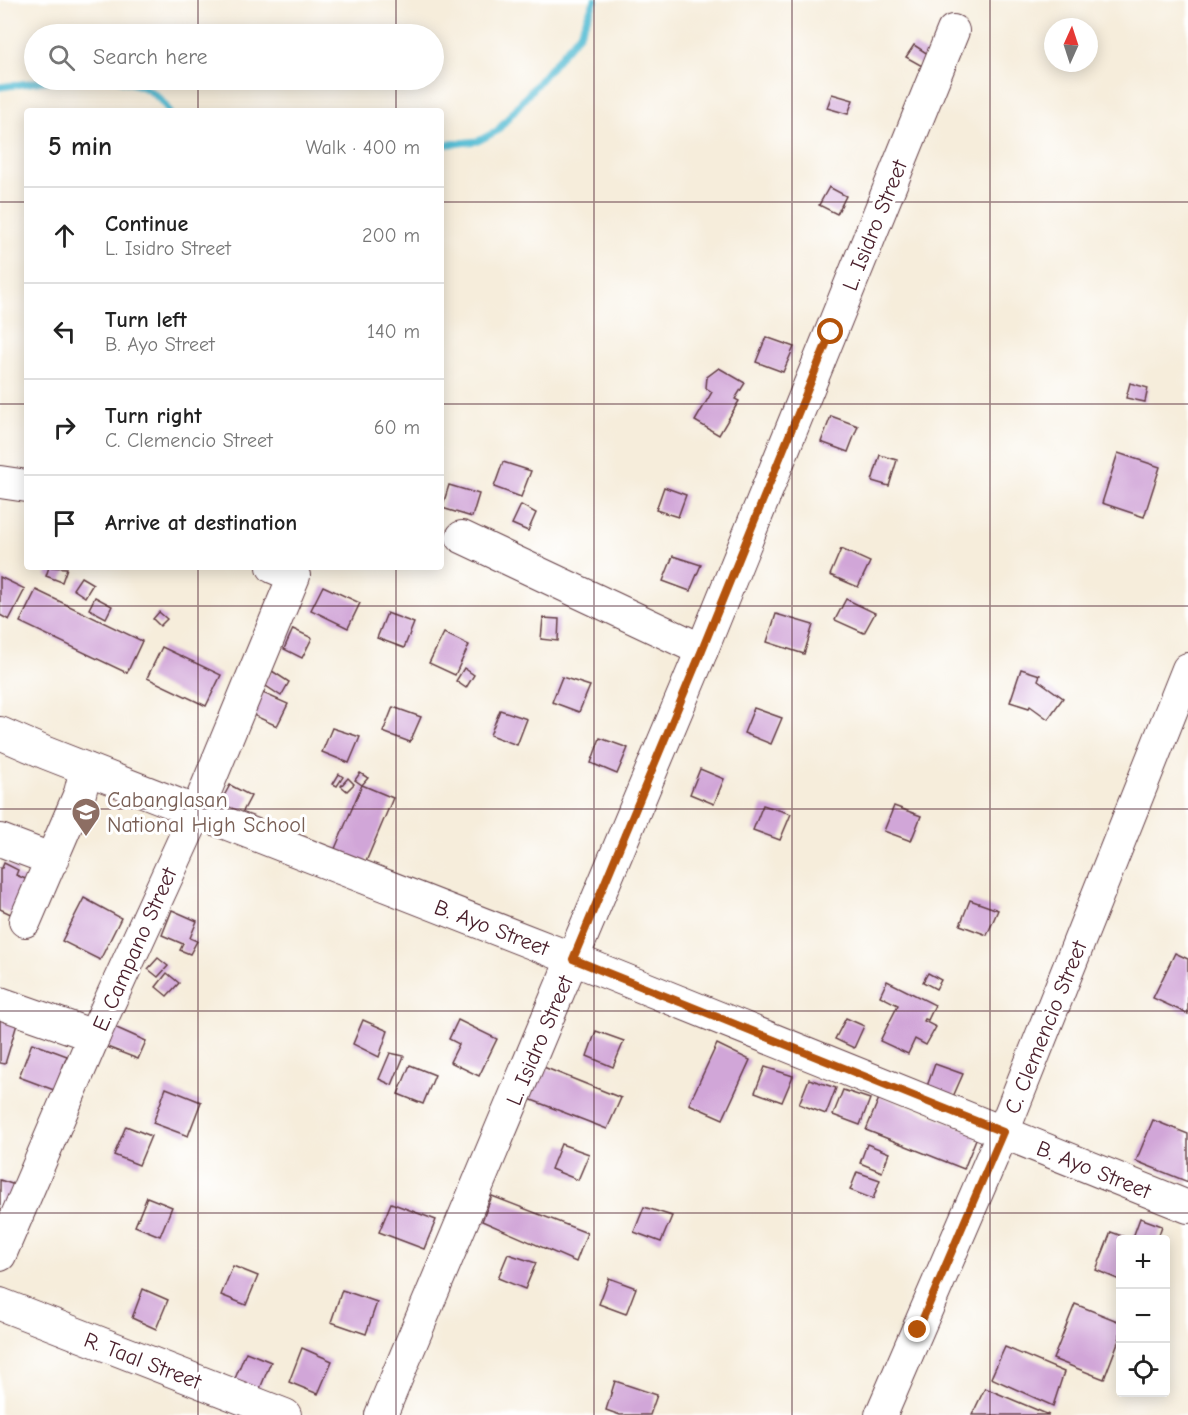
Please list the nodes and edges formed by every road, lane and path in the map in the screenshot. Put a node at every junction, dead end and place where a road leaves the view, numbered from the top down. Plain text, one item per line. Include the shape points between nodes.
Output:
1 (953, 32) dead end
2 (0, 482) edge
3 (24, 486) edge
4 (462, 537) dead end
5 (284, 572) edge
6 (702, 650) junction
7 (1188, 669) edge
8 (0, 733) edge
9 (86, 769) junction
10 (197, 811) junction
11 (0, 840) edge
12 (52, 860) junction
13 (25, 921) dead end
14 (573, 959) junction
15 (0, 1003) edge
16 (94, 1036) junction
17 (1003, 1132) junction
18 (1188, 1207) edge
19 (0, 1255) edge
20 (0, 1304) edge
21 (285, 1415) edge
22 (381, 1415) edge
23 (881, 1415) edge

1 - 6 street, L. Isidro Street
2 - 3 street
4 - 6 street
5 - 10 street, E. Campano Street
6 - 14 street, L. Isidro Street
7 - 17 street, C. Clemencio Street
8 - 9 street, B. Ayo Street
9 - 10 street, B. Ayo Street
9 - 12 street
10 - 14 street, B. Ayo Street
10 - 16 street, E. Campano Street
11 - 12 street
12 - 13 street
14 - 17 street, B. Ayo Street
14 - 22 street, L. Isidro Street
15 - 16 street
16 - 19 street, E. Campano Street
17 - 18 street, B. Ayo Street
17 - 23 street, C. Clemencio Street
20 - 21 street, R. Taal Street

